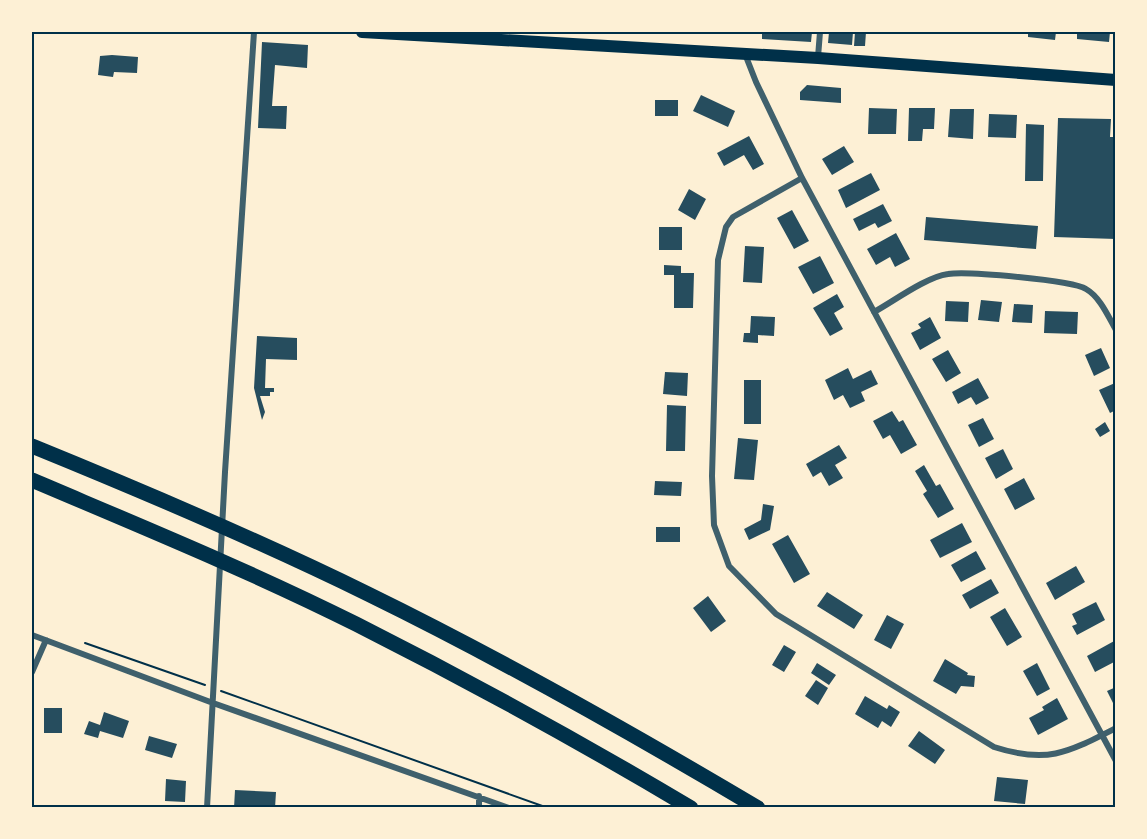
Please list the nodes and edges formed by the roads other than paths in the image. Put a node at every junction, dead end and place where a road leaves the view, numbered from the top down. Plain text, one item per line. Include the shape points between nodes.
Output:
1 (254, 32) edge
2 (362, 32) edge
3 (820, 32) edge
4 (745, 54) junction
5 (818, 58) junction
6 (1116, 80) edge
7 (802, 178) junction
8 (874, 312) junction
9 (1116, 330) edge
10 (32, 446) edge
11 (32, 480) edge
12 (32, 635) edge
13 (46, 640) junction
14 (32, 672) edge
15 (213, 703) junction
16 (1116, 728) edge
17 (1102, 735) junction
18 (1116, 760) edge
19 (479, 796) junction
20 (207, 807) edge
21 (479, 807) edge
22 (509, 807) edge
23 (691, 807) edge
24 (758, 807) edge

1 - 15 street
2 - 4 main road
3 - 5 street
4 - 5 main road
4 - 7 street
5 - 6 main road
7 - 8 street
7 - 17 street via 733,218 726,227 718,260 711,476 714,525 729,566 776,614 994,747 1022,757 1053,756
8 - 9 street via 946,274 964,273 1086,288
8 - 17 street
10 - 24 highway via 183,508 367,594 525,675
11 - 23 highway via 176,541 354,624 512,706
12 - 13 street
13 - 14 street
13 - 15 street
15 - 19 street
15 - 20 street
16 - 17 street
17 - 18 street
19 - 21 street
19 - 22 street

